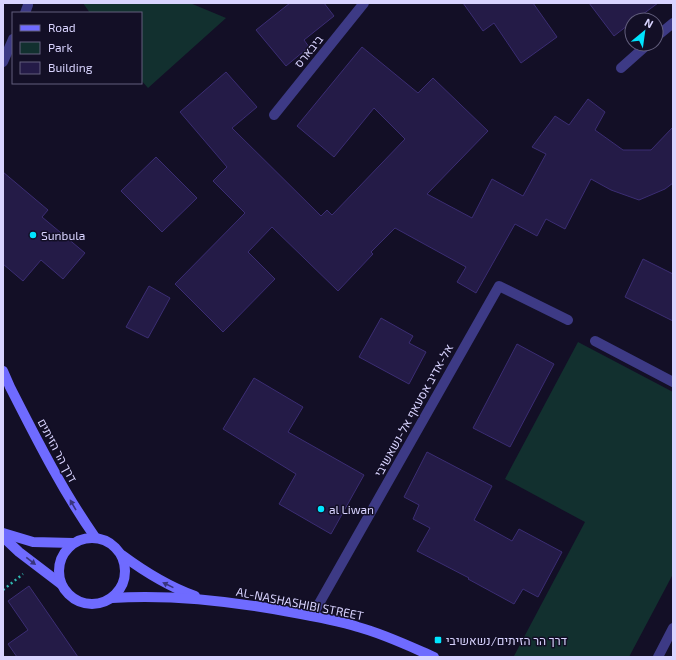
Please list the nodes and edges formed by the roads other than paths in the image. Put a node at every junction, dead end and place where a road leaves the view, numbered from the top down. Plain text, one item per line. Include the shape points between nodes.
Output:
1 (364, 3) edge
2 (673, 23) edge
3 (664, 30) edge
4 (12, 41) edge
5 (639, 52) edge
6 (3, 62) edge
7 (621, 68) dead end
8 (274, 115) dead end
9 (568, 320) dead end
10 (594, 341) dead end
11 (3, 371) edge
12 (673, 382) edge
13 (3, 533) edge
14 (3, 537) edge
15 (95, 537) junction
16 (73, 543) junction
17 (122, 555) junction
18 (61, 584) junction
19 (112, 598) junction
20 (204, 599) junction
21 (312, 616) junction
22 (673, 628) edge
23 (434, 657) edge
24 (658, 657) edge

1 - 8 street, ביבארס
2 - 3 street
4 - 6 street
5 - 7 street
9 - 21 street, אל-אדיב אסעאף אל-נשאשיבי via 499,286
10 - 12 street
15 -> 11 street, דרך הר הזיתים via 78,514
13 - 16 street via 33,542
14 -> 18 street
15 - 16 street via 80,539
15 - 17 street via 110,542
16 - 18 street via 66,549 58,566
17 - 19 street via 126,574 118,592
20 -> 17 street via 164,583
18 - 19 street via 74,599 83,603 98,604
19 - 20 street
20 - 21 street, AL-NASHASHIBI STREET
21 - 23 street, AL-NASHASHIBI STREET via 357,626
22 - 24 street

